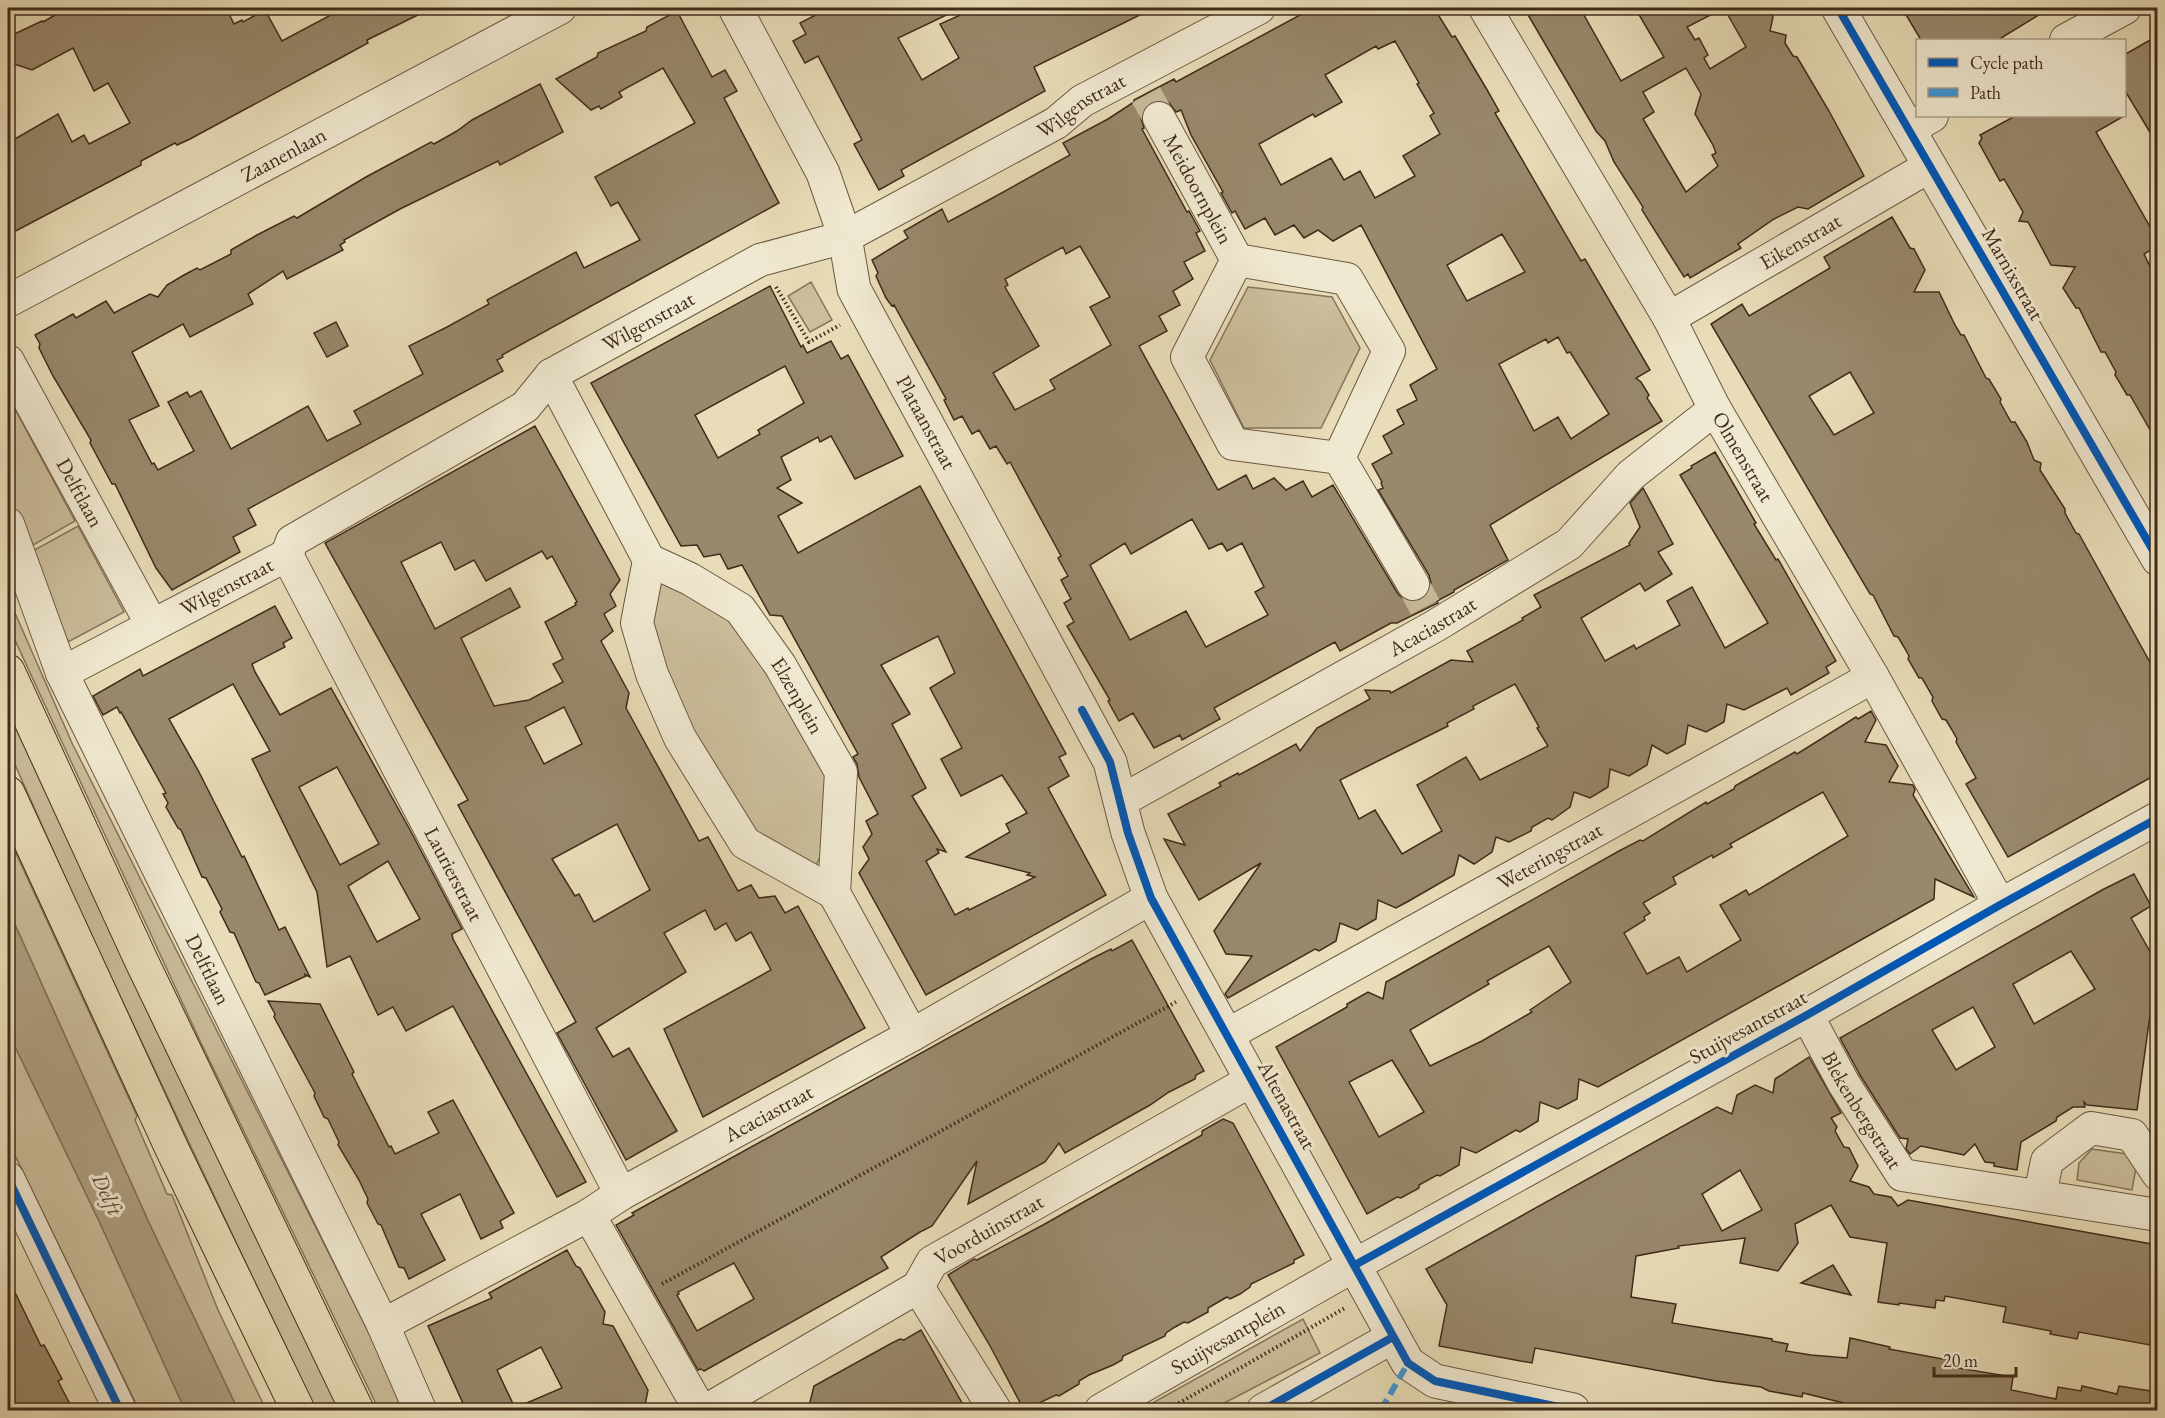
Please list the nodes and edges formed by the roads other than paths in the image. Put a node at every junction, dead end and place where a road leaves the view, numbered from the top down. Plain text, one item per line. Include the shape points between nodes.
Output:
1 (560, 8) edge
2 (735, 8) edge
3 (1259, 8) edge
4 (1485, 8) edge
5 (1838, 8) edge
6 (2125, 8) edge
7 (2068, 39) edge
8 (1147, 96) junction
9 (1916, 115) edge
10 (1921, 122) edge
11 (1930, 166) junction
12 (844, 237) junction
13 (1237, 260) junction
14 (8, 301) edge
15 (1669, 318) junction
16 (8, 361) edge
17 (551, 375) junction
18 (1714, 410) junction
19 (1339, 458) junction
20 (8, 524) edge
21 (287, 555) junction
22 (2157, 559) edge
23 (649, 560) junction
24 (1424, 606) junction
25 (152, 625) junction
26 (8, 671) edge
27 (62, 674) junction
28 (1873, 677) junction
29 (8, 793) edge
30 (1121, 801) junction
31 (2157, 818) edge
32 (1128, 833) joint
33 (834, 893) junction
34 (1151, 897) junction
35 (2000, 905) junction
36 (1807, 1015) junction
37 (912, 1035) junction
38 (1227, 1035) junction
39 (1252, 1080) junction
40 (2157, 1174) edge
41 (8, 1178) edge
42 (621, 1194) junction
43 (2040, 1195) junction
44 (2157, 1212) edge
45 (590, 1215) junction
46 (1355, 1265) junction
47 (918, 1287) junction
48 (382, 1325) junction
49 (1393, 1337) junction
50 (120, 1410) edge
51 (298, 1410) edge
52 (357, 1410) edge
53 (420, 1410) edge
54 (700, 1410) edge
55 (707, 1410) edge
56 (995, 1410) edge
57 (1101, 1410) edge
58 (1263, 1410) edge
59 (1573, 1410) edge

1 - 14 street, Zaanenlaan
2 - 12 street, Plataanstraat via 823,173
3 - 8 street, Wilgenstraat
4 - 15 street, Olmenstraat
5 - 9 street, Marnixstraat
6 - 7 street
8 - 12 street, Wilgenstraat via 1082,101 1056,123
8 - 13 street, Meidoornplein
10 - 11 street, Marnixstraat
11 - 15 street, Eikenstraat
11 - 22 street, Marnixstraat
12 - 17 street, Wilgenstraat via 760,260
12 - 30 street, Plataanstraat via 854,289 1110,762
13 - 19 street, Meidoornplein via 1347,279 1389,351
13 - 19 street, Meidoornplein via 1187,357 1233,444
15 - 18 street, Olmenstraat
16 - 25 street, Delftlaan
17 - 21 street, Wilgenstraat via 525,407 292,541
17 - 23 street
18 - 24 street, Acaciastraat via 1631,475 1569,544
18 - 28 street, Olmenstraat
19 - 24 street
20 - 27 street, Delftlaan
21 - 25 street, Wilgenstraat
21 - 42 street, Laurierstraat
23 - 33 street via 637,623 652,674 680,738 745,843
23 - 33 street, Elzenplein via 740,609 780,665 841,772
24 - 30 street, Acaciastraat
25 - 27 street, Wilgenstraat
26 - 52 main road via 141,960
27 - 48 street, Delftlaan
28 - 35 street, Olmenstraat
28 - 38 street, Weteringstraat
29 - 51 main road
30 - 32 street, Plataanstraat
31 - 35 street, Stuijvesantstraat
32 - 34 street, Altenastraat
33 - 37 street
34 - 37 street, Acaciastraat
34 - 38 street, Altenastraat
35 - 36 street, Stuijvesantstraat
36 - 43 street, Blekenbergstraat via 1844,1084 1902,1175
36 - 46 street, Stuijvesantstraat
37 - 42 street, Acaciastraat
38 - 39 street, Altenastraat
39 - 46 street, Altenastraat
39 - 47 street, Voorduinstraat via 932,1262
40 - 43 street via 2132,1134 2091,1128 2047,1161
41 - 50 street
42 - 45 street, Acaciastraat
43 - 44 street
45 - 48 street, Acaciastraat
45 - 54 street
46 - 49 street, Altenastraat
46 - 57 street, Stuijvesantplein
47 - 55 street, Voorduinstraat
47 - 56 street
48 - 53 street, Delftlaan
49 - 58 street
49 - 59 street, Altenastraat via 1408,1363 1435,1381

